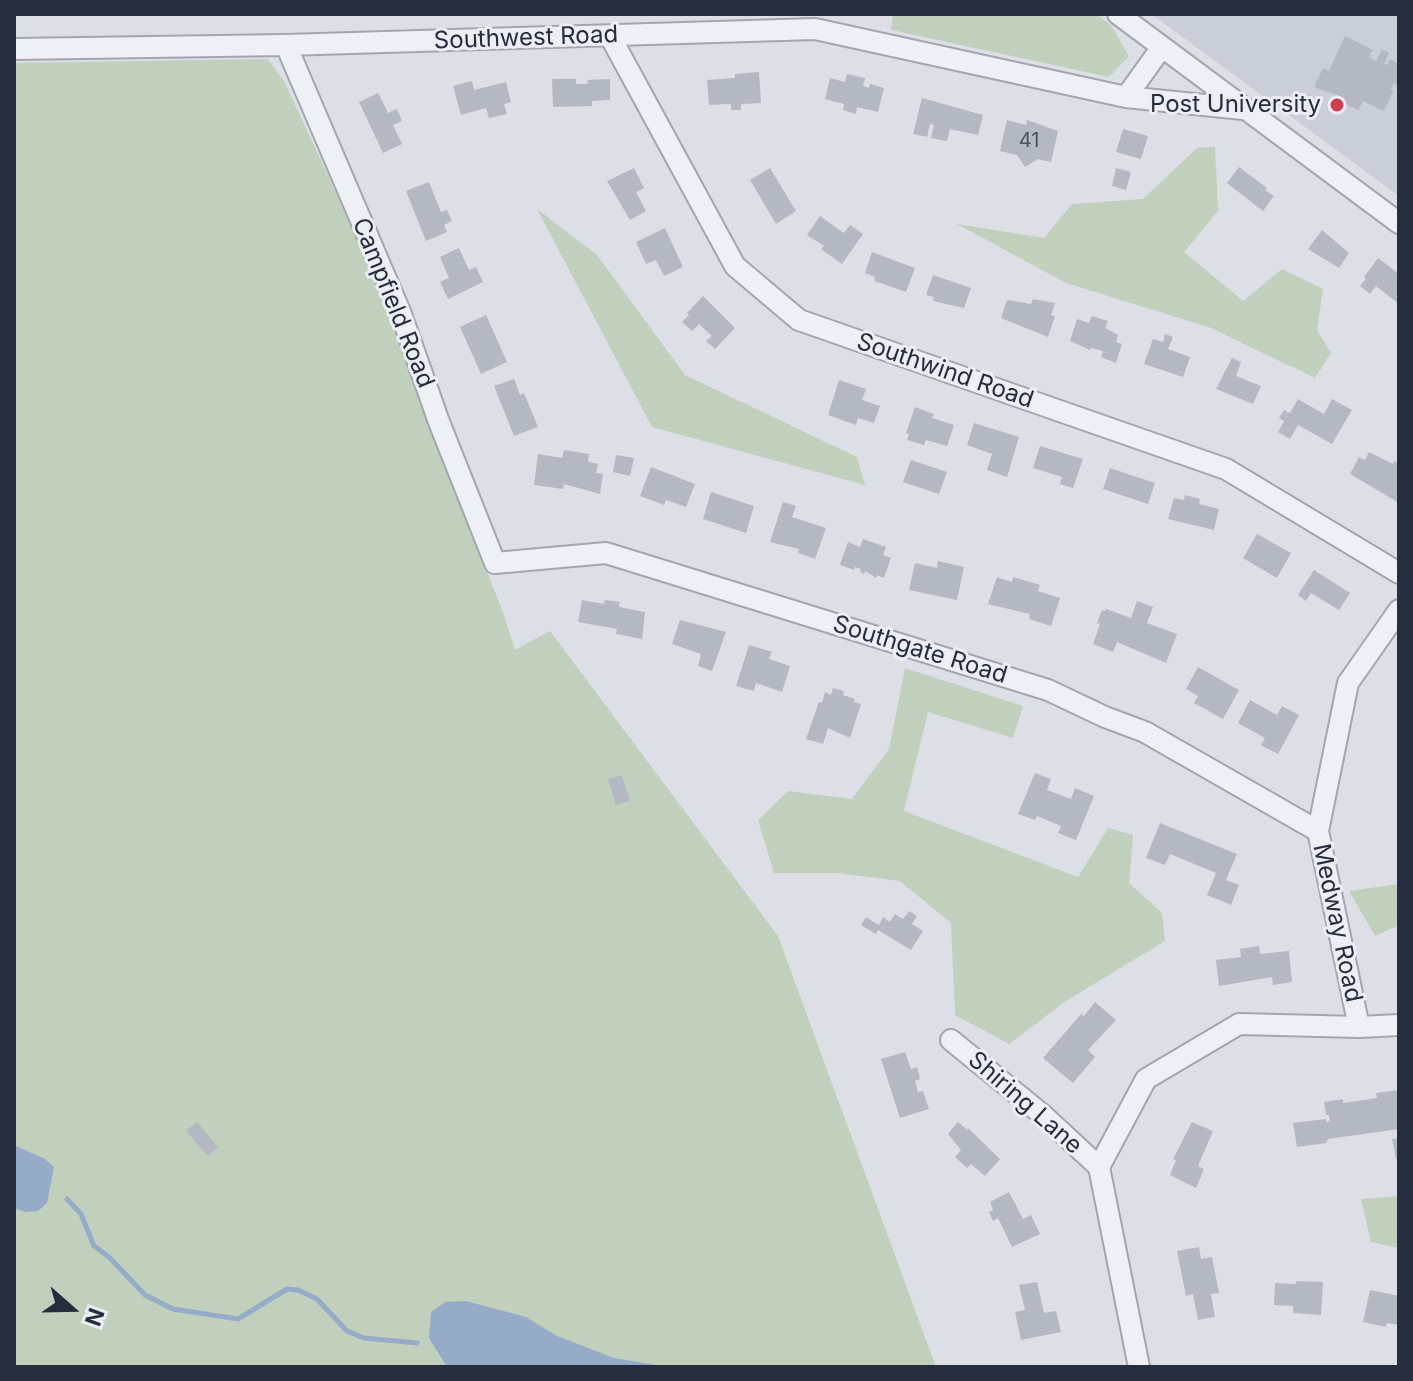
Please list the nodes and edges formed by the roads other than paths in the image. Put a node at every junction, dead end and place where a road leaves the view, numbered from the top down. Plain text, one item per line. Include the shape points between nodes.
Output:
1 (1118, 14) edge
2 (610, 36) junction
3 (286, 45) junction
4 (1162, 47) junction
5 (15, 49) edge
6 (1126, 97) junction
7 (1243, 109) junction
8 (1399, 223) edge
9 (495, 563) joint
10 (1399, 573) edge
11 (1399, 610) edge
12 (1318, 831) junction
13 (1399, 1025) edge
14 (1359, 1027) junction
15 (951, 1040) dead end
16 (1099, 1167) junction
17 (1139, 1367) edge

1 - 4 street
2 - 3 street, Southwest Road
2 - 6 street, Southwest Road via 815,29
2 - 10 street, Southwind Road via 735,266 799,320 1226,469
3 - 5 street, Southwest Road
3 - 9 street, Campfield Road via 401,314
4 - 6 street
4 - 7 street
6 - 7 street, Southwest Road
7 - 8 street
9 - 12 street, Southgate Road via 606,553 1048,690 1145,732
11 - 12 street, Medway Road via 1348,683
12 - 14 street, Medway Road
13 - 14 street
14 - 16 street, Medway Road via 1239,1024 1146,1079
15 - 16 street, Shiring Lane via 1026,1099
16 - 17 street

